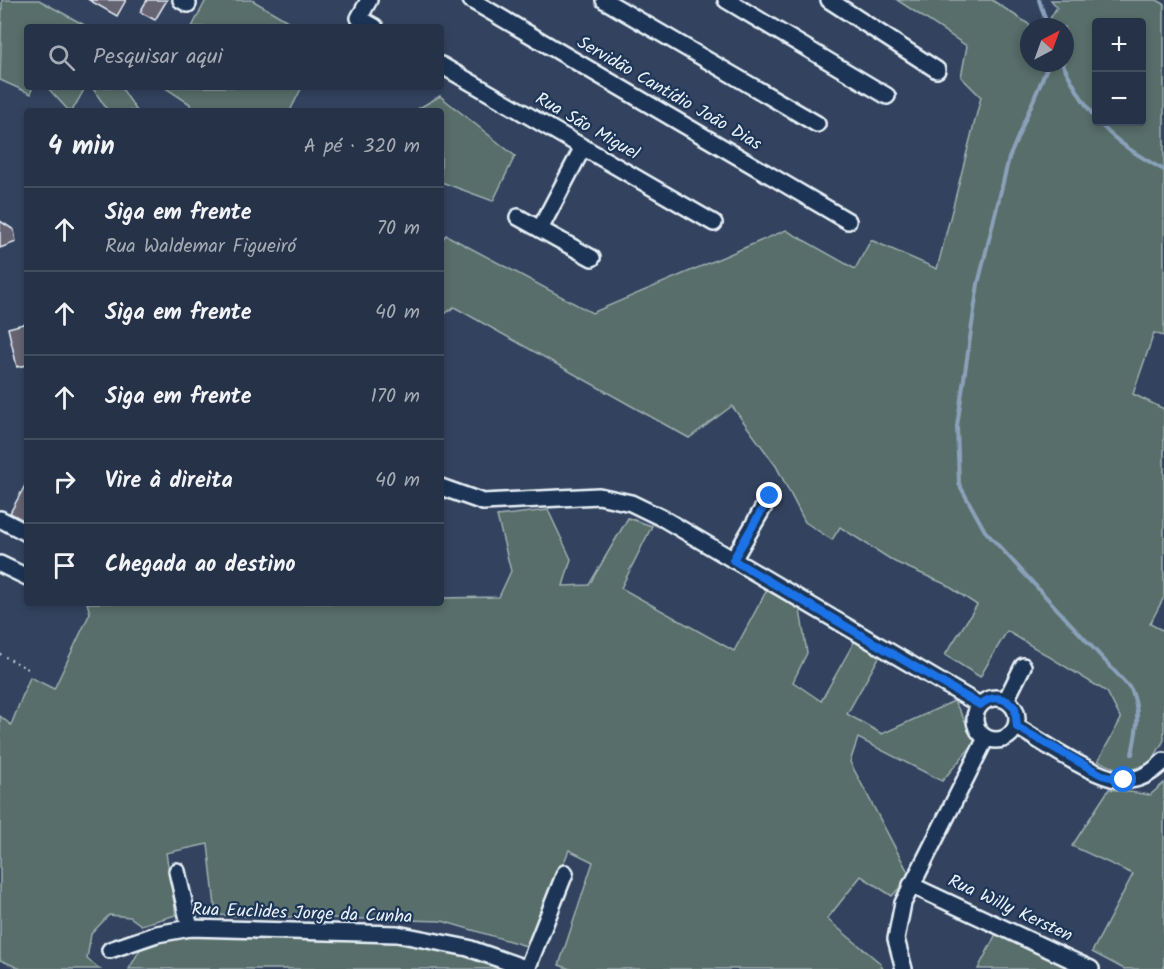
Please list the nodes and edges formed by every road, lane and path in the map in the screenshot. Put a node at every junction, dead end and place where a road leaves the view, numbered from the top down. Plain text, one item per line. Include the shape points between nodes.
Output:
1 (369, 0) edge
2 (471, 0) edge
3 (604, 0) edge
4 (726, 0) edge
5 (829, 0) edge
6 (356, 22) edge
7 (444, 67) edge
8 (938, 70) dead end
9 (887, 96) dead end
10 (818, 124) dead end
11 (583, 147) junction
12 (518, 217) dead end
13 (848, 221) dead end
14 (714, 223) dead end
15 (540, 229) junction
16 (592, 258) dead end
17 (444, 488) edge
18 (770, 496) dead end
19 (0, 519) edge
20 (24, 531) edge
21 (733, 560) junction
22 (0, 564) edge
23 (24, 576) edge
24 (0, 654) edge
25 (1023, 666) dead end
26 (28, 669) dead end
27 (1006, 700) junction
28 (980, 705) junction
29 (1017, 727) junction
30 (986, 738) junction
31 (1164, 761) edge
32 (177, 871) dead end
33 (565, 873) dead end
34 (911, 885) junction
35 (190, 928) junction
36 (110, 950) dead end
37 (528, 969) edge
38 (904, 969) edge
39 (1091, 969) edge

1 - 6 street
2 - 13 street, Servidão Cantídio João Dias
3 - 10 street
4 - 9 street
5 - 8 street
7 - 11 street, Rua São Miguel
11 - 14 street, Rua São Miguel
11 - 15 street
12 - 15 street
15 - 16 street
17 - 21 street via 483,502 584,495 616,498 647,510
18 - 21 street
19 - 20 street
21 - 28 street
22 - 23 street
24 - 26 path
25 - 27 street
27 - 28 street via 992,698
27 - 29 street via 1015,708
28 - 30 street via 975,723
29 - 30 street via 1007,738
29 - 31 street via 1112,778 1137,779
30 - 34 street
32 - 35 street
33 - 37 street
34 - 38 street via 896,928 897,951
34 - 39 street, Rua Willy Kersten
35 - 36 street, Rua Euclides Jorge da Cunha
35 - 37 street, Rua Euclides Jorge da Cunha via 397,934 468,948

